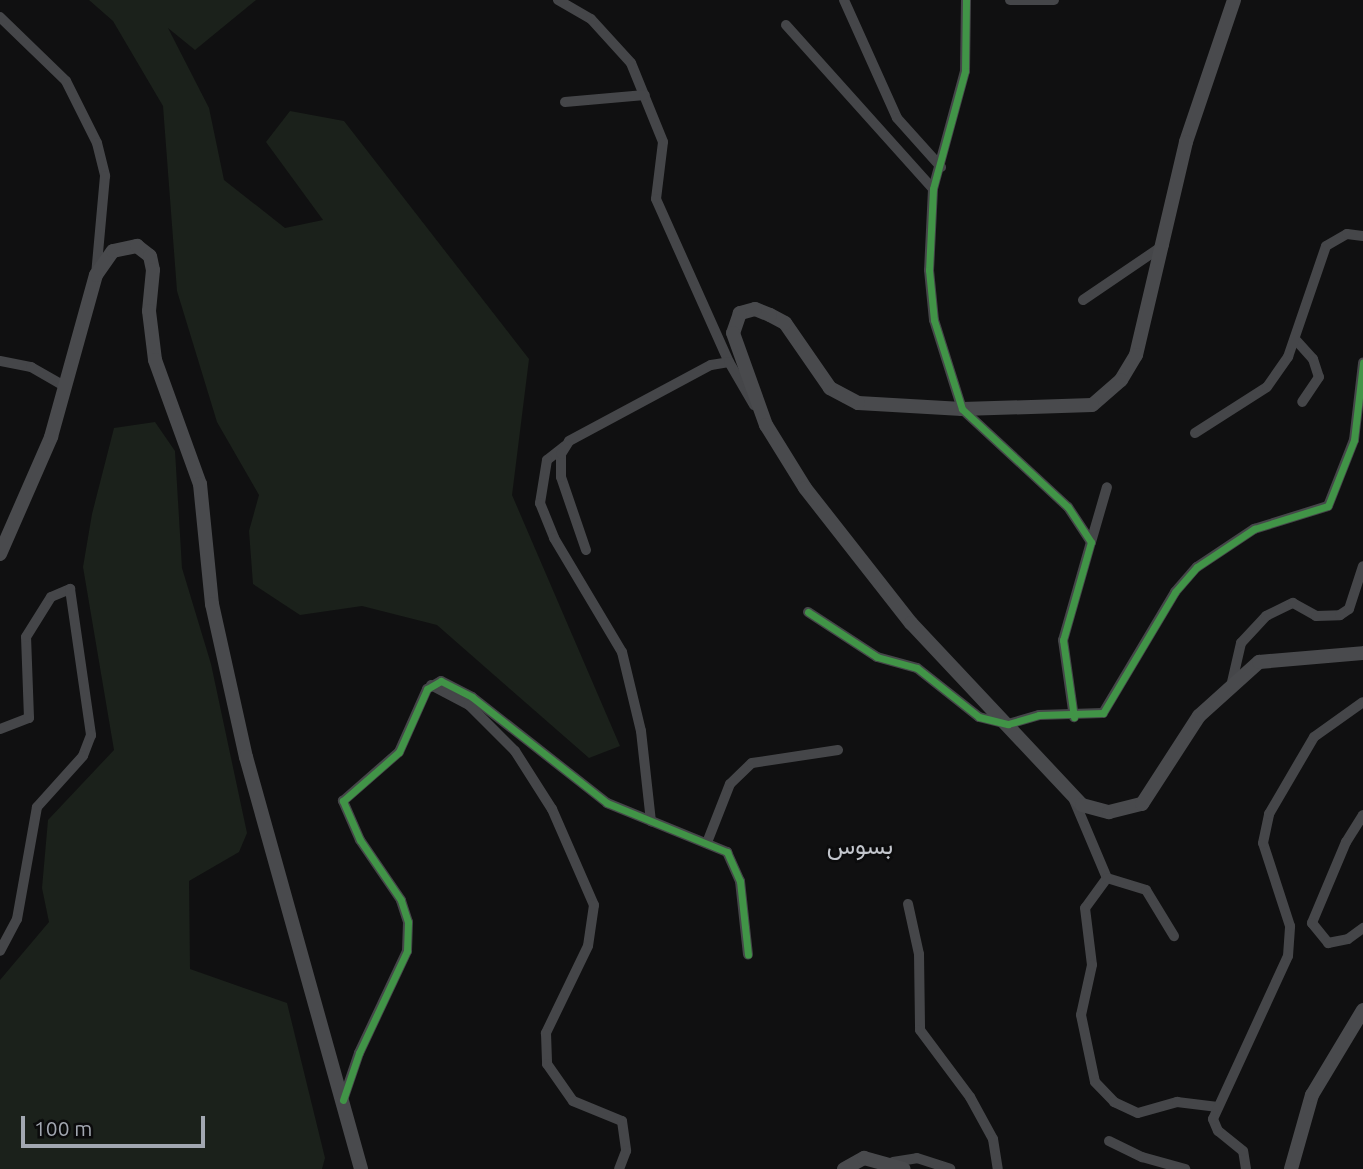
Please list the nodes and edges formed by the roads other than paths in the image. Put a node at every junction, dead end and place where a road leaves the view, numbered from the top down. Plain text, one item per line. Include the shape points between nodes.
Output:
1 (558, 0) edge
2 (844, 0) edge
3 (966, 0) edge
4 (1010, 0) edge
5 (1054, 0) edge
6 (1234, 0) edge
7 (0, 17) edge
8 (786, 25) dead end
9 (646, 95) junction
10 (565, 102) dead end
11 (941, 167) junction
12 (933, 189) junction
13 (1363, 236) edge
14 (1164, 245) junction
15 (96, 275) junction
16 (1083, 300) dead end
17 (1295, 340) junction
18 (0, 361) edge
19 (729, 362) junction
20 (1363, 363) edge
21 (66, 387) junction
22 (1302, 402) dead end
23 (962, 409) junction
24 (1362, 409) edge
25 (766, 425) junction
26 (1195, 433) dead end
27 (565, 446) junction
28 (1107, 487) dead end
29 (1091, 542) junction
30 (586, 550) dead end
31 (0, 554) edge
32 (1363, 566) edge
33 (808, 612) dead end
34 (1363, 653) edge
35 (1232, 681) junction
36 (431, 685) junction
37 (1363, 702) edge
38 (1074, 716) junction
39 (1008, 724) junction
40 (0, 729) edge
41 (838, 750) dead end
42 (1072, 799) junction
43 (1363, 815) edge
44 (651, 821) junction
45 (708, 840) junction
46 (1107, 878) junction
47 (908, 904) dead end
48 (1363, 928) edge
49 (1174, 936) dead end
50 (0, 951) edge
51 (748, 955) dead end
52 (1363, 1010) edge
53 (343, 1100) junction
54 (1216, 1107) junction
55 (1109, 1141) dead end
56 (898, 1166) edge
57 (362, 1169) edge
58 (619, 1169) edge
59 (844, 1169) edge
60 (950, 1169) edge
61 (998, 1169) edge
62 (1185, 1169) edge
63 (1246, 1169) edge
64 (1291, 1169) edge

1 - 9 street via 591,19 623,50
2 - 11 street via 861,43 880,70 897,118
3 - 11 street via 968,54
4 - 5 street
6 - 14 main road via 1186,142
7 - 15 street via 66,81 97,143 105,176
8 - 12 street
9 - 10 street
9 - 19 street via 663,149 656,199
11 - 12 street
12 - 23 street via 929,270 934,320
13 - 17 street via 1347,234 1326,246
14 - 16 street
14 - 23 main road via 1136,355 1108,394 1074,410
15 - 21 main road
15 - 53 main road via 104,258 125,246 137,246 150,256 155,360 200,484 212,604 246,757
17 - 22 street via 1313,359 1319,377
17 - 26 street via 1267,387
18 - 21 street via 31,367
19 - 25 street
19 - 27 street via 704,368
20 - 24 street
21 - 31 main road
23 - 25 main road via 858,404 841,398 785,323 755,309 740,313 733,333
23 - 29 street via 1068,507
24 - 38 street via 1328,506 1254,529 1208,557 1175,592 1105,710
25 - 39 main road via 805,488 911,623
27 - 30 street via 563,485
27 - 44 street via 547,460 541,503 554,538 622,652 641,731
28 - 29 street
29 - 38 street via 1063,640
32 - 35 street via 1349,609 1340,615 1316,615 1293,603 1265,616 1241,643
33 - 39 street via 877,657 917,668 979,716
34 - 35 main road via 1259,663
35 - 42 main road via 1199,716 1142,804 1109,812
36 - 44 street via 441,681 472,697 598,797
36 - 53 street via 399,752 343,801 360,840 401,900 408,932 407,951 359,1053
36 - 58 street via 469,705 515,751 552,809 594,905 588,946 546,1033 547,1064 573,1101 622,1121 626,1151
37 - 54 street via 1314,737 1269,814 1263,842 1290,926 1287,956 1258,1010 1248,1051
38 - 39 street via 1040,715
39 - 42 main road
40 - 50 street via 29,718 26,637 57,591 70,589 91,735 83,756 37,807 17,919
41 - 45 street via 752,763 730,784
42 - 46 street
43 - 48 street via 1346,842 1312,923 1328,943 1349,939
44 - 45 street
45 - 51 street via 736,865
46 - 49 street via 1146,890
46 - 54 street via 1085,908 1092,965 1081,1015 1095,1082 1114,1102 1138,1113 1177,1102
47 - 61 street via 919,954 920,1030 970,1097 993,1139
52 - 64 main road via 1312,1095
53 - 57 main road
54 - 63 street via 1215,1126 1242,1151
55 - 62 street via 1142,1157
56 - 59 main road via 864,1158
56 - 60 street via 917,1158

